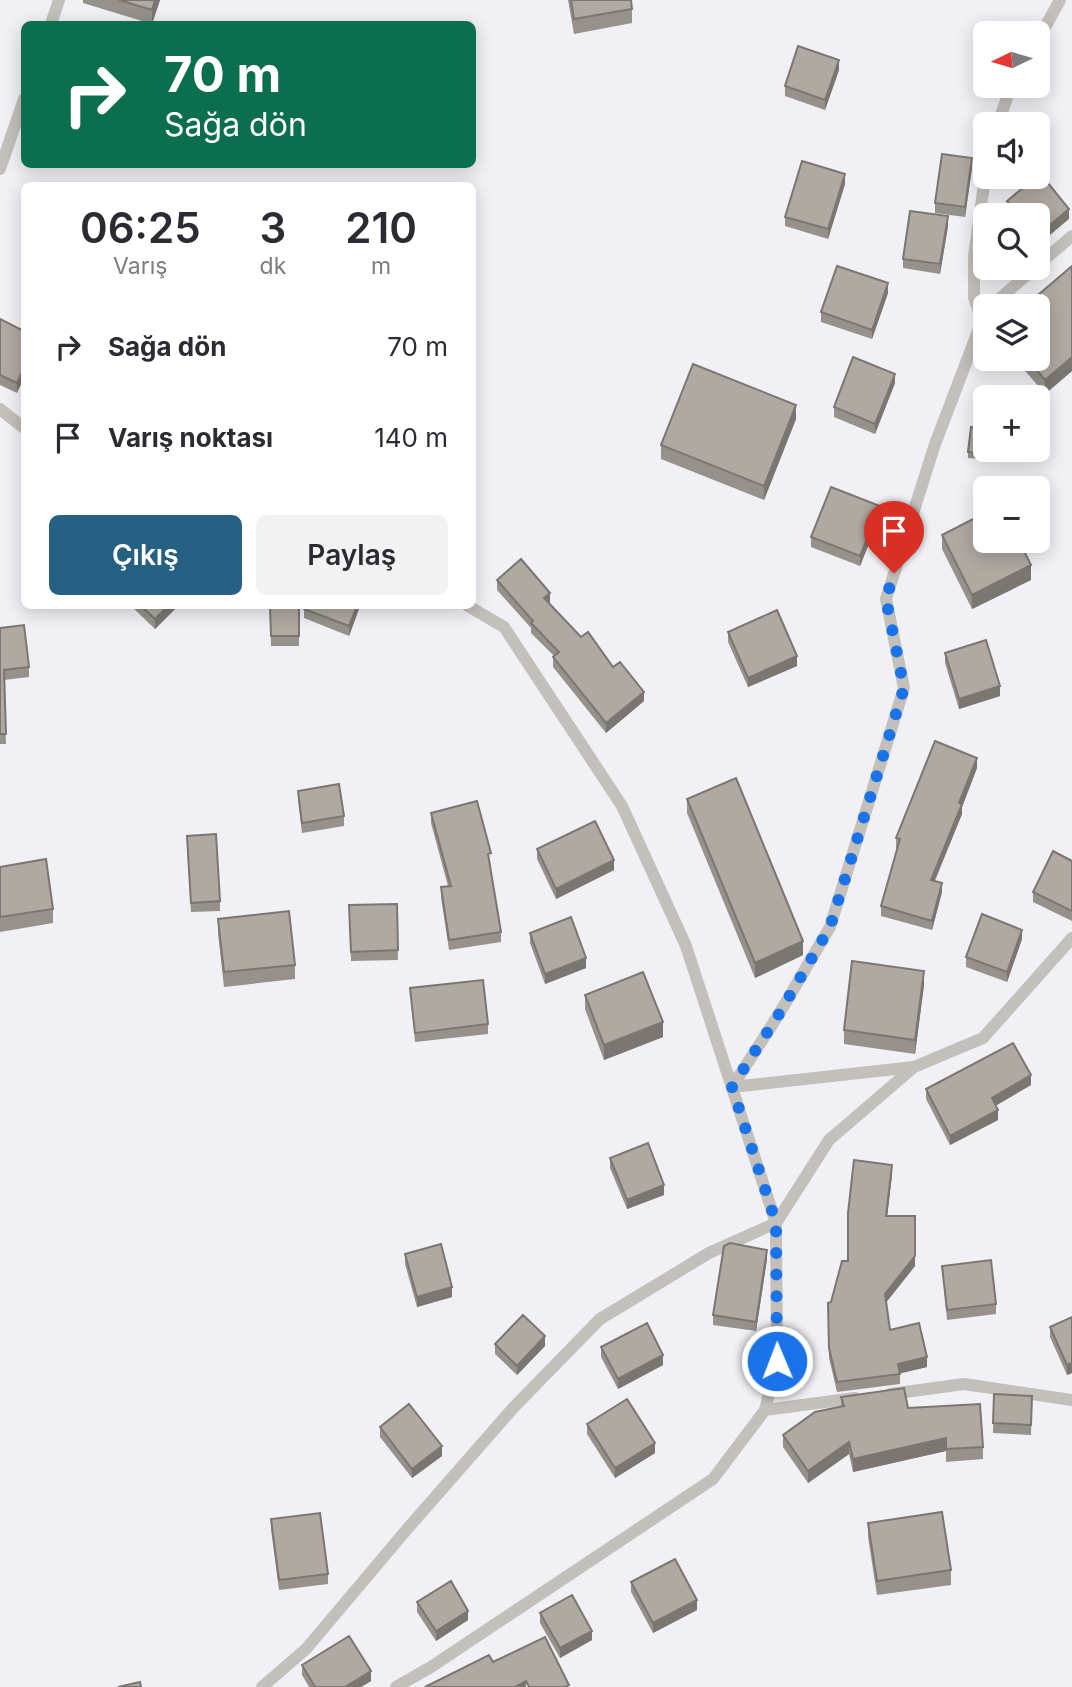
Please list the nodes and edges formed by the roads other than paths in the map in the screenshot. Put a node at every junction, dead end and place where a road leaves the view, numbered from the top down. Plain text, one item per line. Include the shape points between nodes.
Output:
1 (59, 0) edge
2 (1060, 0) edge
3 (52, 21) edge
4 (1048, 21) edge
5 (21, 108) edge
6 (0, 169) edge
7 (983, 189) edge
8 (1072, 236) edge
9 (1050, 255) edge
10 (1021, 280) edge
11 (974, 294) edge
12 (1004, 294) edge
13 (973, 345) edge
14 (0, 409) edge
15 (21, 426) edge
16 (473, 609) edge
17 (1072, 938) edge
18 (914, 1068) junction
19 (732, 1087) junction
20 (776, 1223) junction
21 (1072, 1400) edge
22 (765, 1410) junction
23 (262, 1687) edge
24 (396, 1687) edge

1 - 3 street
2 - 4 street
5 - 6 street
7 - 11 street
8 - 9 street
10 - 12 street
13 - 19 street via 935,444 886,599 904,688 830,927
14 - 15 street
16 - 19 street via 504,627 622,806 686,946
17 - 18 street via 983,1038
18 - 19 street
18 - 20 street via 829,1140
19 - 20 street
20 - 22 street via 777,1361
20 - 23 street via 709,1253 600,1319 505,1417 306,1649
21 - 22 street via 964,1384
22 - 24 street via 713,1479

